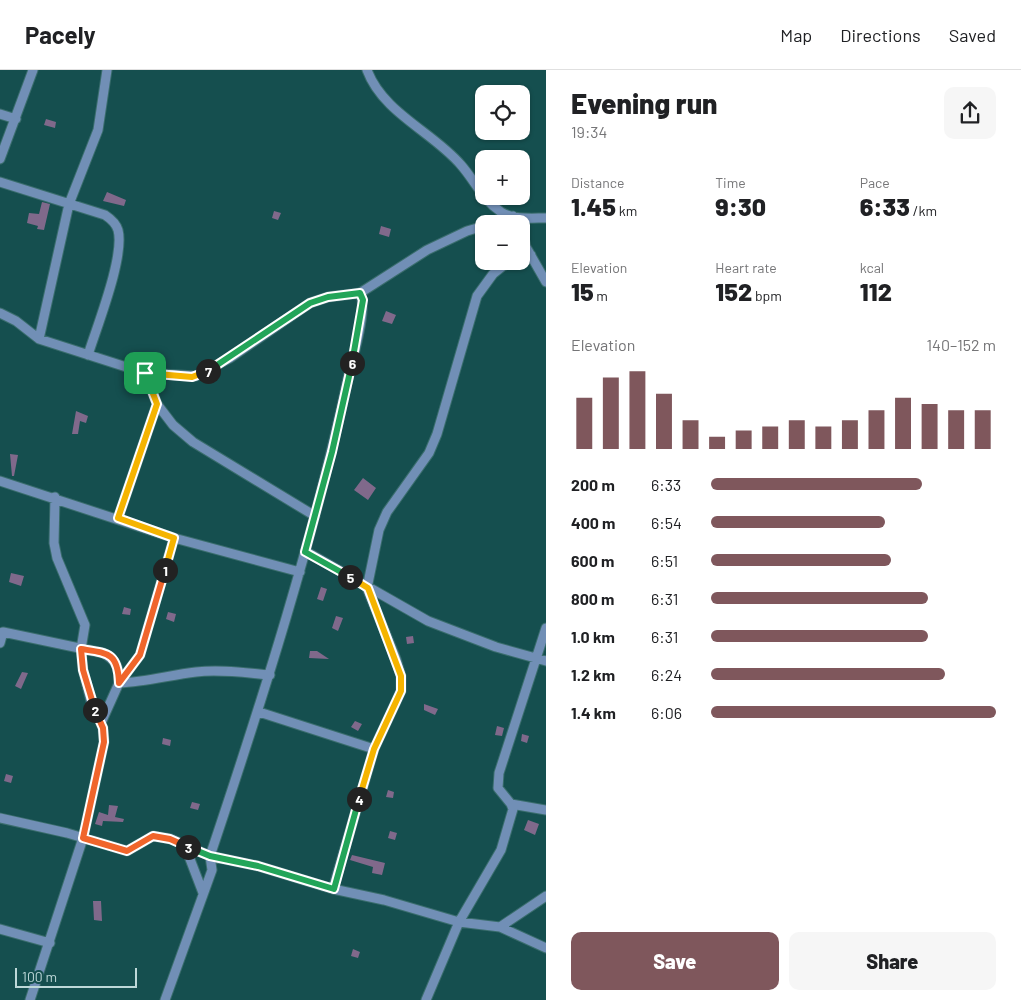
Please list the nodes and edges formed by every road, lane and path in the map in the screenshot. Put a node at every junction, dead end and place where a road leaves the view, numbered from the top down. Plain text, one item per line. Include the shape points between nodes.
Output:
1 (33, 70) edge
2 (107, 70) edge
3 (367, 70) edge
4 (0, 114) edge
5 (16, 120) junction
6 (0, 159) edge
7 (0, 182) edge
8 (69, 204) junction
9 (508, 215) edge
10 (546, 218) edge
11 (530, 220) edge
12 (475, 229) edge
13 (530, 255) edge
14 (498, 270) edge
15 (546, 282) edge
16 (360, 293) junction
17 (0, 312) edge
18 (38, 339) junction
19 (88, 355) junction
20 (145, 373) junction
21 (157, 404) junction
22 (0, 481) edge
23 (55, 497) junction
24 (315, 516) junction
25 (118, 518) junction
26 (174, 538) junction
27 (305, 552) junction
28 (300, 572) junction
29 (368, 588) junction
30 (546, 628) edge
31 (1, 632) edge
32 (0, 643) edge
33 (81, 649) junction
34 (535, 658) junction
35 (546, 661) edge
36 (270, 675) junction
37 (119, 683) junction
38 (258, 712) junction
39 (102, 723) junction
40 (374, 749) junction
41 (511, 804) junction
42 (546, 809) edge
43 (0, 818) edge
44 (83, 838) junction
45 (185, 846) junction
46 (210, 856) junction
47 (334, 889) junction
48 (203, 893) junction
49 (546, 896) edge
50 (459, 922) junction
51 (500, 928) junction
52 (0, 929) edge
53 (50, 943) junction
54 (546, 948) edge
55 (30, 1000) edge
56 (164, 1000) edge
57 (426, 1000) edge

1 - 5 street
2 - 8 street via 98,130
3 - 9 street via 380,92 451,154 490,202
4 - 5 street
5 - 6 street
7 - 8 street
8 - 18 street
8 - 19 street via 114,221 119,240 117,260
10 - 11 street
12 - 16 street via 427,250
13 - 15 street
14 - 29 street via 477,296 429,453 381,521
16 - 20 street via 310,303 202,374 192,377
16 - 24 street via 363,300 358,332
17 - 18 street
18 - 19 street
19 - 20 street
20 - 21 street
21 - 24 street via 173,425 193,442
21 - 25 street
22 - 23 street
23 - 25 street
23 - 33 street via 54,543 85,625
24 - 27 street
25 - 26 street
26 - 28 street
26 - 37 street via 140,655
27 - 28 street
27 - 29 street
28 - 36 street
29 - 34 street via 428,621
29 - 40 street via 401,676 401,691
30 - 34 street
31 - 32 street
31 - 33 street
33 - 37 street via 110,657 119,667
33 - 39 street via 91,701
34 - 35 street
34 - 41 street via 499,772 498,788
36 - 37 street via 221,670
36 - 38 street
37 - 39 street
38 - 40 street
38 - 46 street
39 - 44 street via 102,757
40 - 47 street
41 - 42 street
41 - 50 street via 512,812 501,850
43 - 44 street
44 - 45 street via 127,851 153,836
44 - 53 street
45 - 46 street
45 - 48 street
46 - 47 street via 258,866
46 - 48 street via 212,870
47 - 50 street
48 - 56 street
49 - 51 street
50 - 51 street
50 - 57 street
51 - 54 street
52 - 53 street
53 - 55 street

